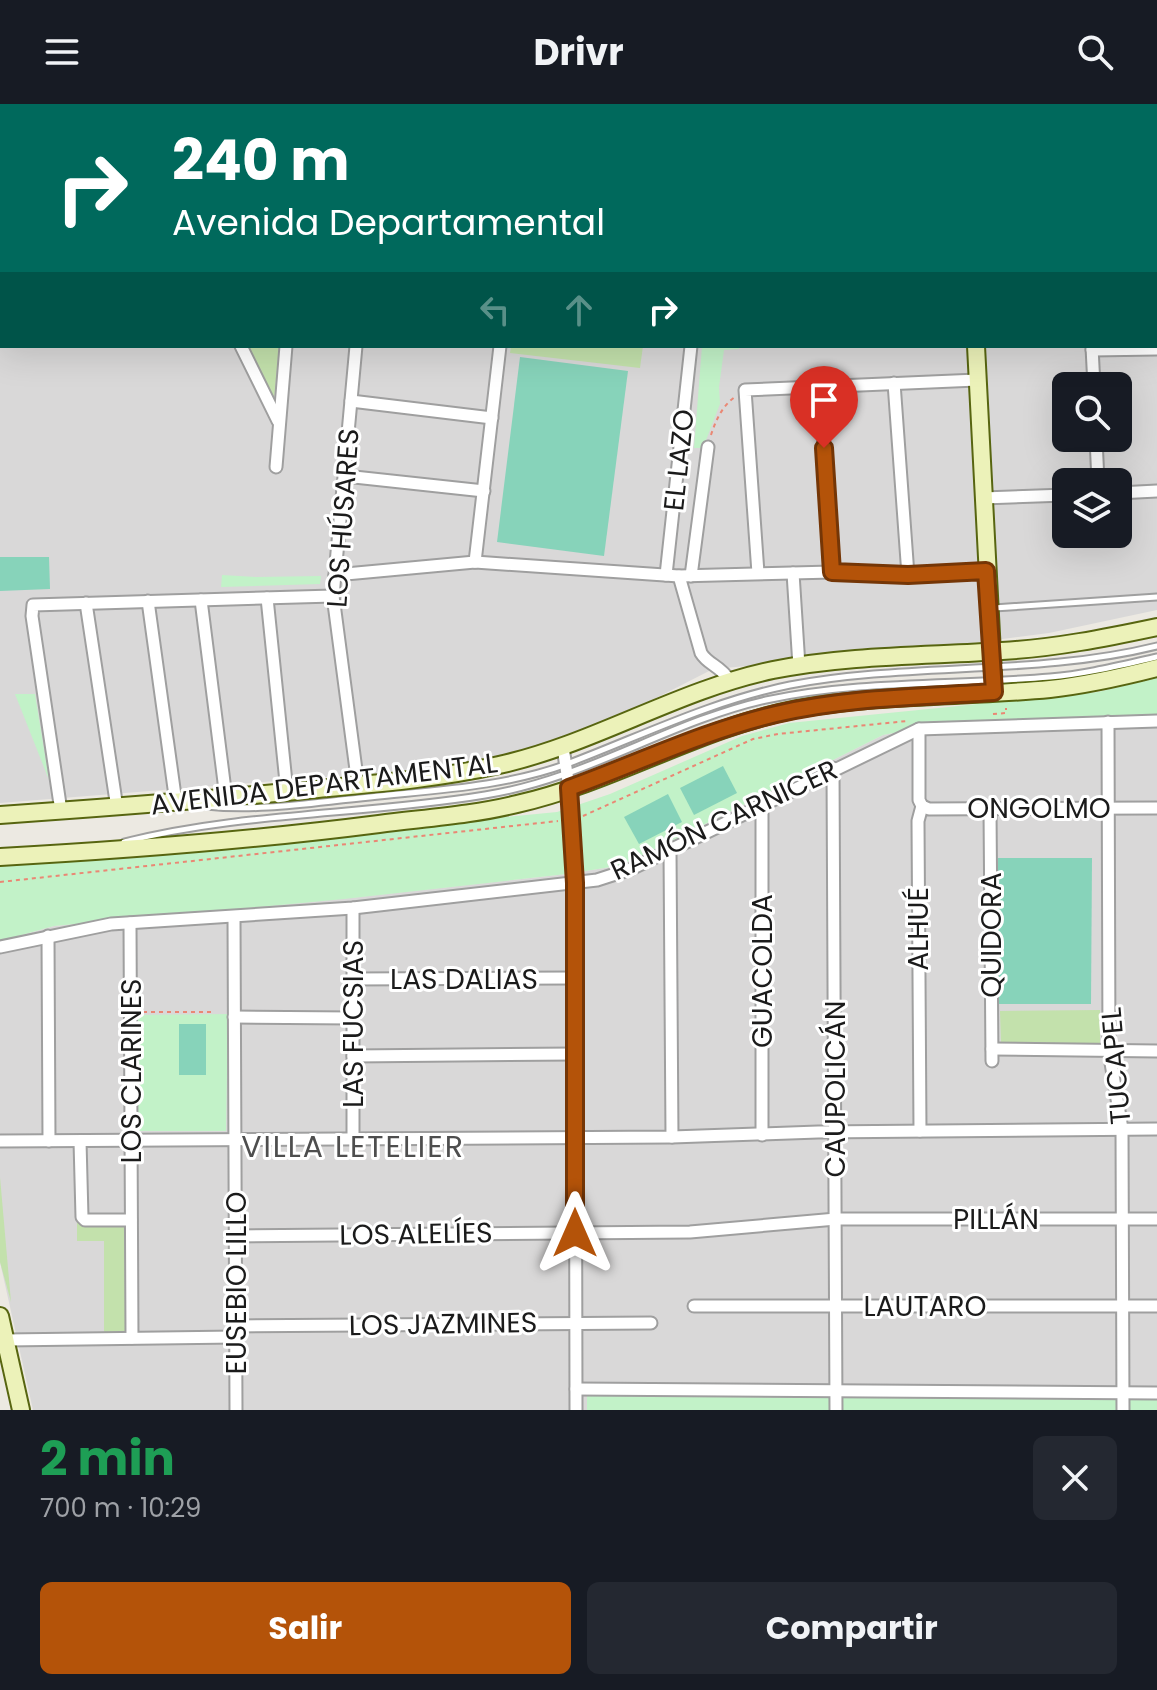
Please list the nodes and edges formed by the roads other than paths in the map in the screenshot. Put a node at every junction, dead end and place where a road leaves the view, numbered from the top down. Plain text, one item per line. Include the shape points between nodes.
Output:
1 (242, 348) edge
2 (286, 348) edge
3 (356, 348) edge
4 (500, 348) edge
5 (691, 348) edge
6 (976, 348) edge
7 (1092, 348) edge
8 (1157, 349) edge
9 (1093, 372) edge
10 (977, 380) junction
11 (894, 383) junction
12 (820, 386) junction
13 (351, 401) junction
14 (492, 418) junction
15 (280, 424) junction
16 (708, 447) road end
17 (276, 467) dead end
18 (345, 476) junction
19 (484, 491) junction
20 (1157, 491) edge
21 (1132, 492) edge
22 (1052, 496) edge
23 (983, 498) junction
24 (475, 562) junction
25 (986, 571) junction
26 (832, 572) junction
27 (758, 573) junction
28 (793, 573) junction
29 (335, 575) junction
30 (666, 575) junction
31 (908, 575) junction
32 (685, 576) junction
33 (333, 596) junction
34 (1157, 597) edge
35 (267, 598) junction
36 (201, 600) junction
37 (148, 601) junction
38 (86, 603) junction
39 (988, 608) junction
40 (1157, 627) edge
41 (1157, 646) edge
42 (1157, 657) edge
43 (799, 666) junction
44 (1157, 668) edge
45 (992, 673) junction
46 (730, 681) junction
47 (1157, 721) edge
48 (1108, 722) junction
49 (919, 729) junction
50 (563, 747) junction
51 (833, 768) junction
52 (568, 776) junction
53 (358, 785) junction
54 (287, 792) junction
55 (226, 798) junction
56 (176, 803) junction
57 (762, 806) junction
58 (922, 806) junction
59 (117, 808) junction
60 (1108, 808) junction
61 (1157, 808) edge
62 (990, 809) junction
63 (61, 811) junction
64 (0, 815) edge
65 (670, 850) junction
66 (0, 857) edge
67 (575, 883) junction
68 (353, 908) junction
69 (234, 917) junction
70 (130, 923) junction
71 (48, 936) junction
72 (0, 947) edge
73 (575, 978) junction
74 (353, 979) junction
75 (234, 1017) junction
76 (353, 1018) junction
77 (1109, 1051) junction
78 (1157, 1051) edge
79 (575, 1054) junction
80 (353, 1056) junction
81 (1122, 1129) junction
82 (1157, 1129) edge
83 (920, 1131) junction
84 (835, 1132) junction
85 (762, 1135) junction
86 (672, 1137) junction
87 (575, 1138) junction
88 (353, 1139) junction
89 (235, 1140) junction
90 (0, 1141) edge
91 (49, 1141) junction
92 (80, 1141) junction
93 (131, 1141) junction
94 (836, 1219) junction
95 (1122, 1219) junction
96 (1157, 1219) edge
97 (131, 1220) junction
98 (575, 1233) junction
99 (235, 1236) junction
100 (694, 1306) dead end
101 (836, 1306) junction
102 (1123, 1306) junction
103 (1157, 1306) edge
104 (0, 1316) edge
105 (576, 1323) junction
106 (651, 1323) dead end
107 (236, 1332) junction
108 (132, 1338) junction
109 (6, 1340) junction
110 (576, 1389) junction
111 (836, 1391) junction
112 (1123, 1393) junction
113 (1157, 1393) edge
114 (21, 1410) edge
115 (236, 1410) edge
116 (576, 1410) edge
117 (836, 1410) edge
118 (1123, 1410) edge

1 - 15 street
2 - 15 street
3 - 13 street, LOS HÚSARES
4 - 14 street
5 - 30 street, EL LAZO
6 - 10 main road
7 - 8 street
7 - 9 street
10 - 11 street
10 - 23 main road
11 - 12 street
11 - 31 street
12 - 26 street
12 - 27 street via 745,390
13 - 14 street
13 - 18 street, LOS HÚSARES
14 - 19 street
15 - 17 street
16 - 32 street
18 - 19 street
18 - 29 street, LOS HÚSARES
19 - 24 street
20 - 21 street
22 - 23 street
23 - 25 main road
24 - 29 street
24 - 30 street
25 - 31 street
25 - 39 main road
26 - 28 street
26 - 31 street
27 - 28 street
27 - 32 street
28 - 43 street
29 - 33 street, LOS HÚSARES
30 - 32 street
32 - 46 street via 701,653
33 - 35 street
33 - 53 street, LOS HÚSARES
34 - 39 lane
35 - 36 street
35 - 54 street
36 - 37 street
36 - 55 street
37 - 38 street
37 - 56 street
38 - 59 street
38 - 63 street via 33,605
39 - 45 main road
40 - 45 main road, AVENIDA DEPARTAMENTAL via 1077,643
41 - 45 lane
42 - 45 lane via 1075,674
43 - 45 main road, AVENIDA DEPARTAMENTAL via 873,658
43 - 46 main road, AVENIDA DEPARTAMENTAL
44 - 45 main road, AVENIDA DEPARTAMENTAL via 1077,685
45 - 52 main road, AVENIDA DEPARTAMENTAL via 777,714
45 - 52 lane via 878,674 737,698 696,711
46 - 50 main road, AVENIDA DEPARTAMENTAL
47 - 48 street, RAMÓN CARNICER
48 - 49 street, RAMÓN CARNICER
48 - 60 street, TUCAPEL
49 - 51 street, RAMÓN CARNICER
49 - 58 street, ALHUÉ
50 - 52 street
50 - 53 main road, AVENIDA DEPARTAMENTAL via 497,766
51 - 57 street, RAMÓN CARNICER
51 - 84 street, CAUPOLICÁN
52 - 56 lane via 284,806
52 - 66 main road, AVENIDA DEPARTAMENTAL via 516,804 459,813 328,830
52 - 67 street
53 - 54 main road, AVENIDA DEPARTAMENTAL
54 - 55 main road, AVENIDA DEPARTAMENTAL
55 - 56 main road, AVENIDA DEPARTAMENTAL
56 - 59 main road, AVENIDA DEPARTAMENTAL
57 - 65 street, RAMÓN CARNICER
57 - 85 street, GUACOLDA
58 - 62 street, ONGOLMO
58 - 83 street, ALHUÉ
59 - 63 main road, AVENIDA DEPARTAMENTAL
60 - 61 street, ONGOLMO
60 - 62 street, ONGOLMO
60 - 77 street, TUCAPEL
62 - 77 street, QUIDORA via 992,1055
63 - 64 main road, AVENIDA DEPARTAMENTAL
65 - 67 street, RAMÓN CARNICER via 623,873
65 - 86 street
67 - 68 street, RAMÓN CARNICER
67 - 73 street
68 - 69 street, RAMÓN CARNICER
68 - 74 street, LAS FUCSIAS
69 - 70 street, RAMÓN CARNICER
69 - 75 street, EUSEBIO LILLO
70 - 71 street, RAMÓN CARNICER
70 - 93 street, LOS CLARINES
71 - 72 street, RAMÓN CARNICER
71 - 91 street
73 - 74 street, LAS DALIAS
73 - 79 street
74 - 76 street, LAS FUCSIAS
75 - 76 street
75 - 89 street, EUSEBIO LILLO
76 - 80 street, LAS FUCSIAS
77 - 78 street
77 - 81 street, TUCAPEL
79 - 80 street
79 - 87 street
80 - 88 street, LAS FUCSIAS
81 - 82 street
81 - 83 street
81 - 95 street, TUCAPEL
83 - 84 street
84 - 85 street
84 - 94 street, CAUPOLICÁN
85 - 86 street
86 - 87 street
87 - 88 street
87 - 98 street
88 - 89 street
89 - 93 street
89 - 99 street, EUSEBIO LILLO
90 - 91 street
91 - 92 street
92 - 93 street
92 - 97 street, LOS CLARINES via 83,1218
93 - 97 street, LOS CLARINES
94 - 95 street, PILLÁN
94 - 98 street, LOS ALELÍES via 690,1232
94 - 101 street, CAUPOLICÁN
95 - 96 street, PILLÁN
95 - 102 street, TUCAPEL
97 - 108 street, LOS CLARINES
98 - 99 street, LOS ALELÍES
98 - 105 street
99 - 107 street, EUSEBIO LILLO
100 - 101 street, LAUTARO
101 - 102 street, LAUTARO
101 - 111 street, CAUPOLICÁN
102 - 103 street, LAUTARO
102 - 112 street, TUCAPEL
104 - 109 main road
105 - 106 street, LOS JAZMINES
105 - 107 street, LOS JAZMINES
105 - 110 street
107 - 108 street, LOS JAZMINES
107 - 115 street, EUSEBIO LILLO
108 - 109 street, LOS JAZMINES
109 - 114 main road
110 - 111 street
110 - 116 street
111 - 112 street
111 - 117 street, CAUPOLICÁN
112 - 113 street
112 - 118 street, TUCAPEL

